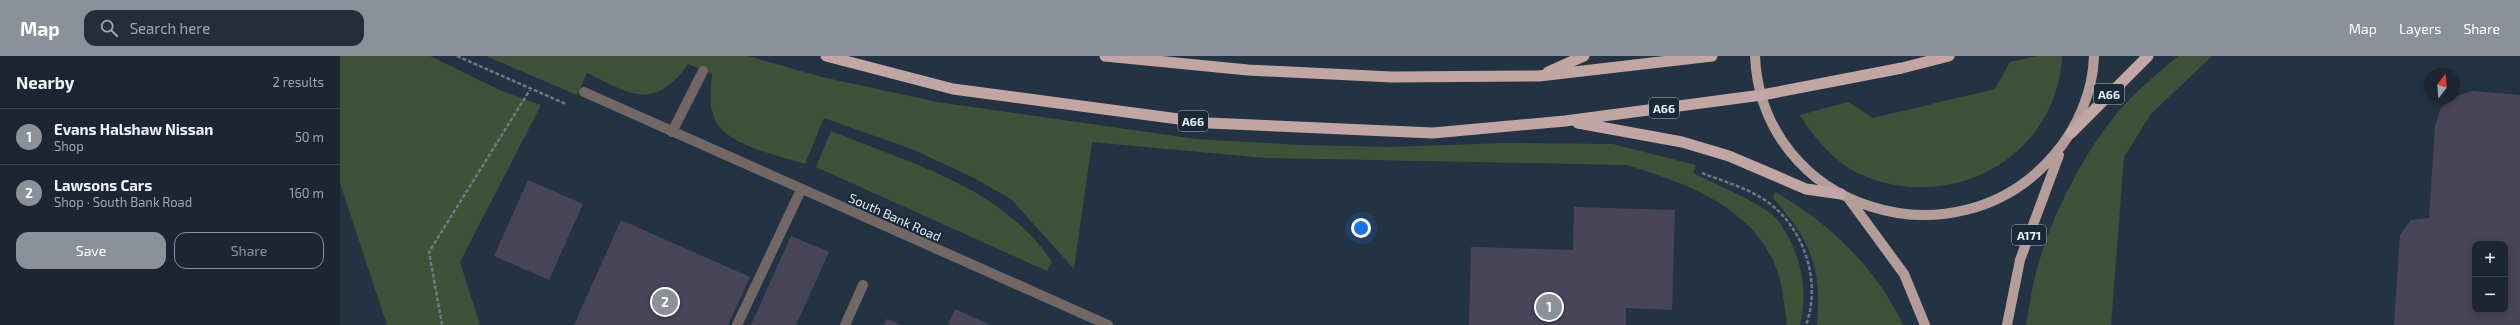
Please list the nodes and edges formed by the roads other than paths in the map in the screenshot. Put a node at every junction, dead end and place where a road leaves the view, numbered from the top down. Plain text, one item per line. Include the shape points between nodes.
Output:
1 (826, 56) edge
2 (1105, 56) edge
3 (1584, 56) edge
4 (1712, 56) edge
5 (1755, 56) edge
6 (1949, 56) edge
7 (2094, 56) edge
8 (2148, 56) edge
9 (704, 71) dead end
10 (1539, 76) junction
11 (584, 92) road end
12 (1762, 96) junction
13 (1565, 121) junction
14 (672, 132) junction
15 (2071, 133) junction
16 (2062, 147) junction
17 (801, 190) junction
18 (1845, 197) junction
19 (863, 285) dead end
20 (737, 325) edge
21 (845, 325) edge
22 (1108, 325) edge
23 (1925, 325) edge
24 (2007, 325) edge

1 - 13 highway, A66 via 953,89 1209,123 1433,133
2 - 10 highway via 1248,70 1392,77
3 - 10 highway
4 - 10 highway
5 - 12 main road
6 - 12 highway, A66 via 1880,73
7 - 15 main road via 2090,86
8 - 15 highway, A66
9 - 14 street
11 - 14 street, South Bank Road
12 - 13 highway, A66
12 - 18 main road via 1774,126 1792,153 1814,176
13 - 18 highway, A66 via 1627,130 1682,142 1729,156 1806,189
14 - 17 street, South Bank Road
15 - 16 main road
16 - 18 main road via 2042,170 2019,188 1993,202 1965,212 1936,216 1906,216 1876,210
16 - 24 main road, A171 via 2020,260
17 - 20 street
17 - 22 street, South Bank Road
18 - 23 main road via 1904,274
19 - 21 street

